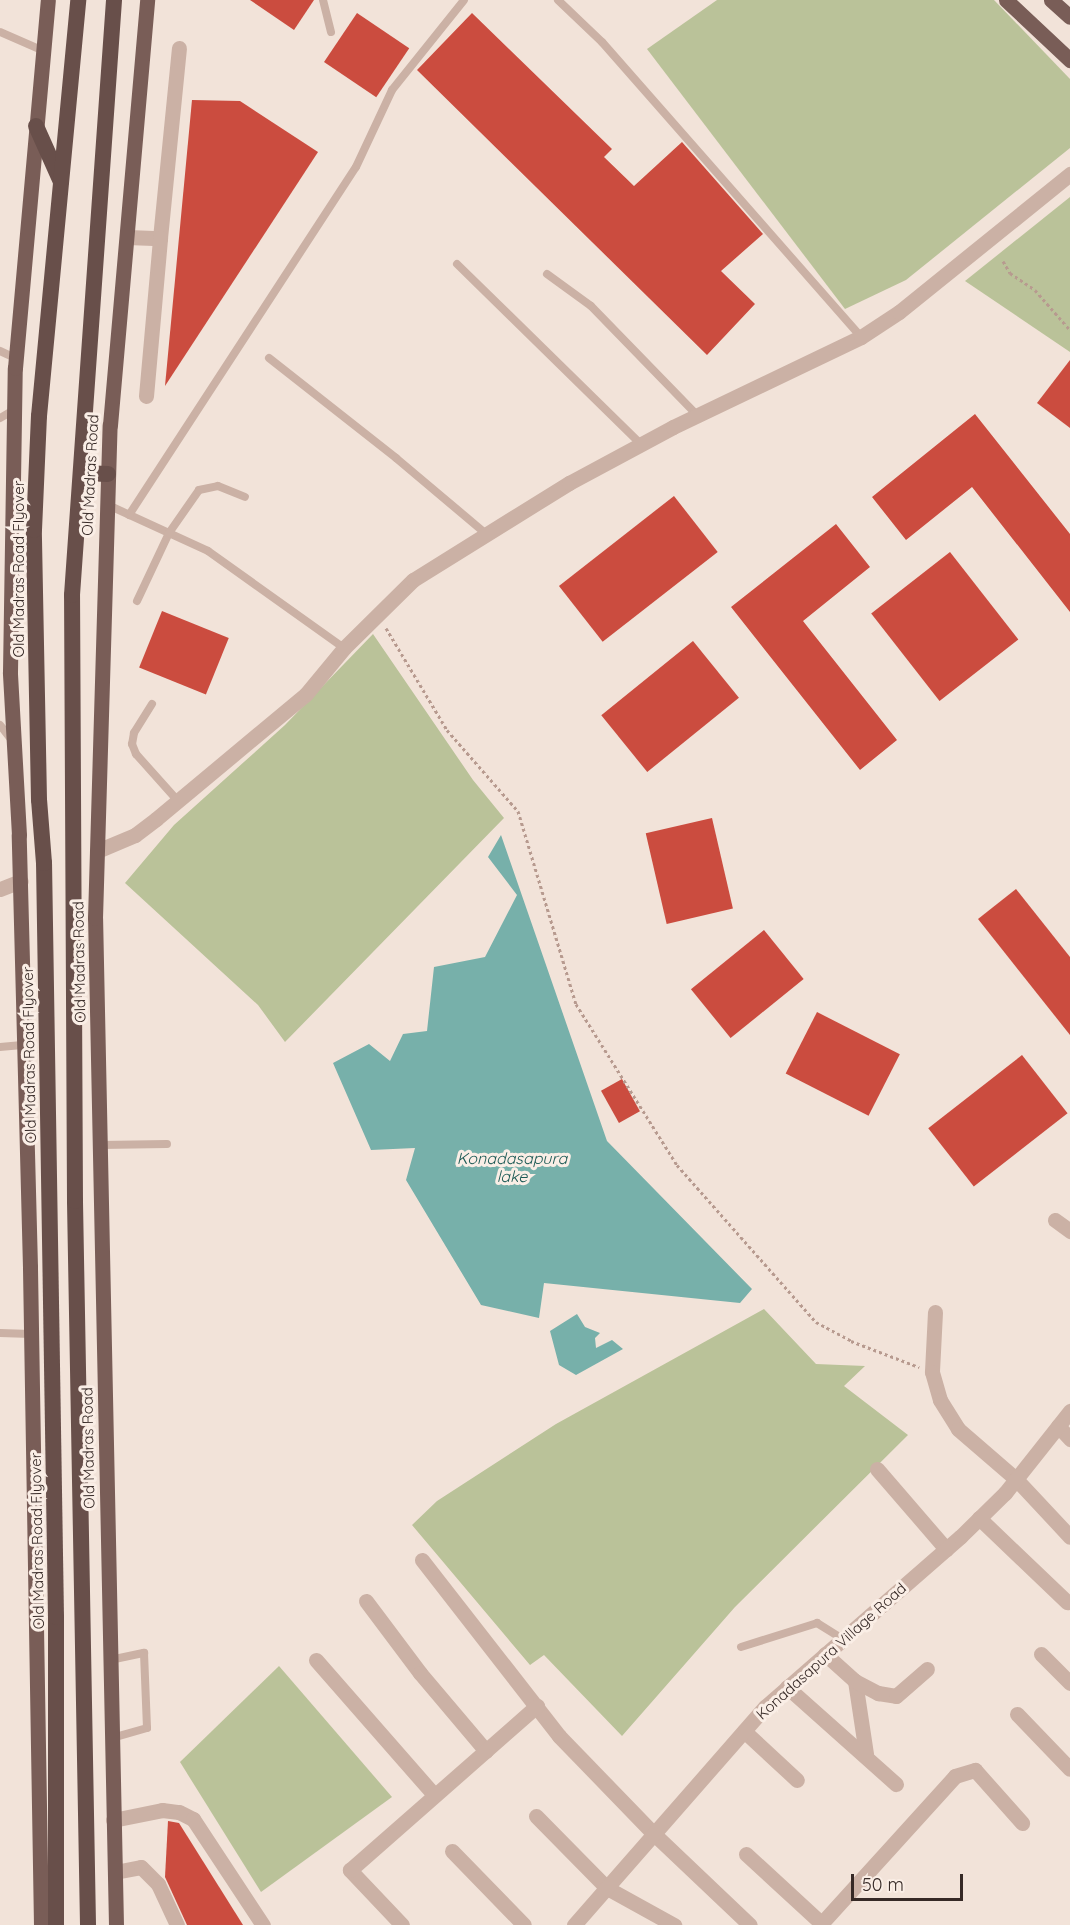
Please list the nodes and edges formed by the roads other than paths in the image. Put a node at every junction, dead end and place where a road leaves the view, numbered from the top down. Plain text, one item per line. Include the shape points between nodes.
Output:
1 (48, 0) edge
2 (78, 0) edge
3 (147, 0) edge
4 (323, 0) edge
5 (464, 0) edge
6 (558, 0) edge
7 (1006, 0) edge
8 (1051, 0) edge
9 (113, 8) edge
10 (1070, 17) edge
11 (0, 32) edge
12 (331, 32) dead end
13 (179, 48) dead end
14 (44, 51) junction
15 (1070, 60) edge
16 (36, 126) junction
17 (1070, 174) edge
18 (63, 186) junction
19 (127, 237) junction
20 (160, 238) junction
21 (457, 264) dead end
22 (548, 274) dead end
23 (861, 337) junction
24 (0, 351) edge
25 (15, 358) junction
26 (269, 358) dead end
27 (146, 396) dead end
28 (7, 414) edge
29 (697, 415) junction
30 (641, 444) junction
31 (81, 473) junction
32 (108, 474) junction
33 (245, 497) dead end
34 (106, 504) junction
35 (129, 515) junction
36 (169, 533) junction
37 (484, 533) junction
38 (136, 601) dead end
39 (345, 648) junction
40 (152, 704) dead end
41 (0, 724) edge
42 (14, 743) junction
43 (178, 801) junction
44 (97, 851) junction
45 (21, 881) junction
46 (0, 889) edge
47 (25, 1045) junction
48 (0, 1047) edge
49 (167, 1144) dead end
50 (101, 1145) junction
51 (1054, 1220) dead end
52 (1070, 1231) edge
53 (935, 1312) dead end
54 (0, 1333) edge
55 (31, 1334) junction
56 (1070, 1411) edge
57 (1058, 1426) junction
58 (1070, 1439) edge
59 (877, 1469) dead end
60 (1016, 1479) junction
61 (979, 1518) junction
62 (1070, 1537) edge
63 (946, 1549) junction
64 (422, 1560) dead end
65 (366, 1601) dead end
66 (1067, 1602) dead end
67 (843, 1639) junction
68 (741, 1647) dead end
69 (825, 1654) junction
70 (1041, 1654) dead end
71 (109, 1660) junction
72 (316, 1660) dead end
73 (927, 1669) dead end
74 (855, 1681) junction
75 (1070, 1683) edge
76 (787, 1687) junction
77 (537, 1706) junction
78 (1017, 1714) dead end
79 (744, 1731) junction
80 (111, 1738) junction
81 (486, 1751) junction
82 (866, 1754) junction
83 (1070, 1769) edge
84 (797, 1780) dead end
85 (896, 1784) dead end
86 (434, 1795) junction
87 (536, 1816) dead end
88 (113, 1820) junction
89 (1023, 1823) dead end
90 (654, 1834) junction
91 (452, 1851) dead end
92 (746, 1854) dead end
93 (115, 1872) junction
94 (607, 1888) junction
95 (397, 1923) edge
96 (580, 1923) edge
97 (821, 1924) edge
98 (41, 1925) edge
99 (56, 1925) edge
100 (88, 1925) edge
101 (116, 1925) edge
102 (177, 1925) edge
103 (263, 1925) edge
104 (524, 1925) edge
105 (674, 1925) edge
106 (750, 1925) edge

1 - 14 main road
2 - 18 highway
3 - 19 main road, Old Madras Road
4 - 12 lane
5 - 35 lane via 392,90 356,167
6 - 23 lane via 602,42
7 - 15 main road
8 - 10 main road
9 - 31 highway, Old Madras Road
11 - 14 lane
13 - 20 street
14 - 16 main road
16 - 18 highway
16 - 25 main road
17 - 23 street via 899,312
18 - 99 highway, Old Madras Road Flyover via 39,416 33,530 44,863 56,1617
19 - 20 street
19 - 32 main road, Old Madras Road
20 - 27 street
21 - 30 lane
22 - 29 lane via 591,306
23 - 29 street
24 - 25 lane
25 - 28 main road
26 - 37 lane
28 - 42 main road
29 - 30 street
30 - 37 street
31 - 32 highway
31 - 100 highway via 72,595 75,1201
32 - 34 main road, Old Madras Road
33 - 36 lane via 208,486 199,490
34 - 35 lane
34 - 44 main road, Old Madras Road
35 - 36 lane
36 - 38 lane
36 - 39 lane via 208,551
37 - 39 street via 413,580
39 - 43 street via 306,693
40 - 43 lane via 134,733 132,744 136,754
41 - 42 lane
42 - 45 main road
43 - 44 street via 135,835
44 - 50 main road, Old Madras Road
45 - 46 street
45 - 47 main road
47 - 48 lane
47 - 55 main road
49 - 50 lane
50 - 71 main road, Old Madras Road
51 - 52 street
53 - 60 street via 932,1372 940,1400 958,1429
54 - 55 lane
55 - 98 main road
56 - 57 street, Konadasapura Village Road
57 - 58 street
57 - 60 street, Konadasapura Village Road
59 - 63 street
60 - 61 street, Konadasapura Village Road
60 - 62 street
61 - 63 street, Konadasapura Village Road
61 - 66 street
63 - 67 street, Konadasapura Village Road
64 - 77 street
65 - 81 street
67 - 68 lane via 817,1623
67 - 69 street, Konadasapura Village Road
69 - 74 street
69 - 76 street, Konadasapura Village Road
70 - 75 street
71 - 80 main road, Old Madras Road
71 - 80 lane via 144,1654 146,1731
72 - 86 street
73 - 74 street via 896,1696 878,1693
74 - 82 street
76 - 79 street, Konadasapura Village Road
76 - 82 street
77 - 81 street
77 - 90 street via 559,1736
78 - 83 street
79 - 84 street
79 - 90 street, Konadasapura Village Road
80 - 88 main road, Old Madras Road
81 - 86 street
82 - 85 street
86 - 95 street via 351,1870
87 - 94 street
88 - 93 main road, Old Madras Road
88 - 103 street via 162,1810 193,1819
89 - 97 street via 975,1770 955,1776
90 - 94 street, Konadasapura Village Road
90 - 106 street
91 - 104 street
92 - 97 street
93 - 101 main road, Old Madras Road
93 - 102 street via 141,1867 158,1884
94 - 96 street, Konadasapura Village Road
94 - 105 street

